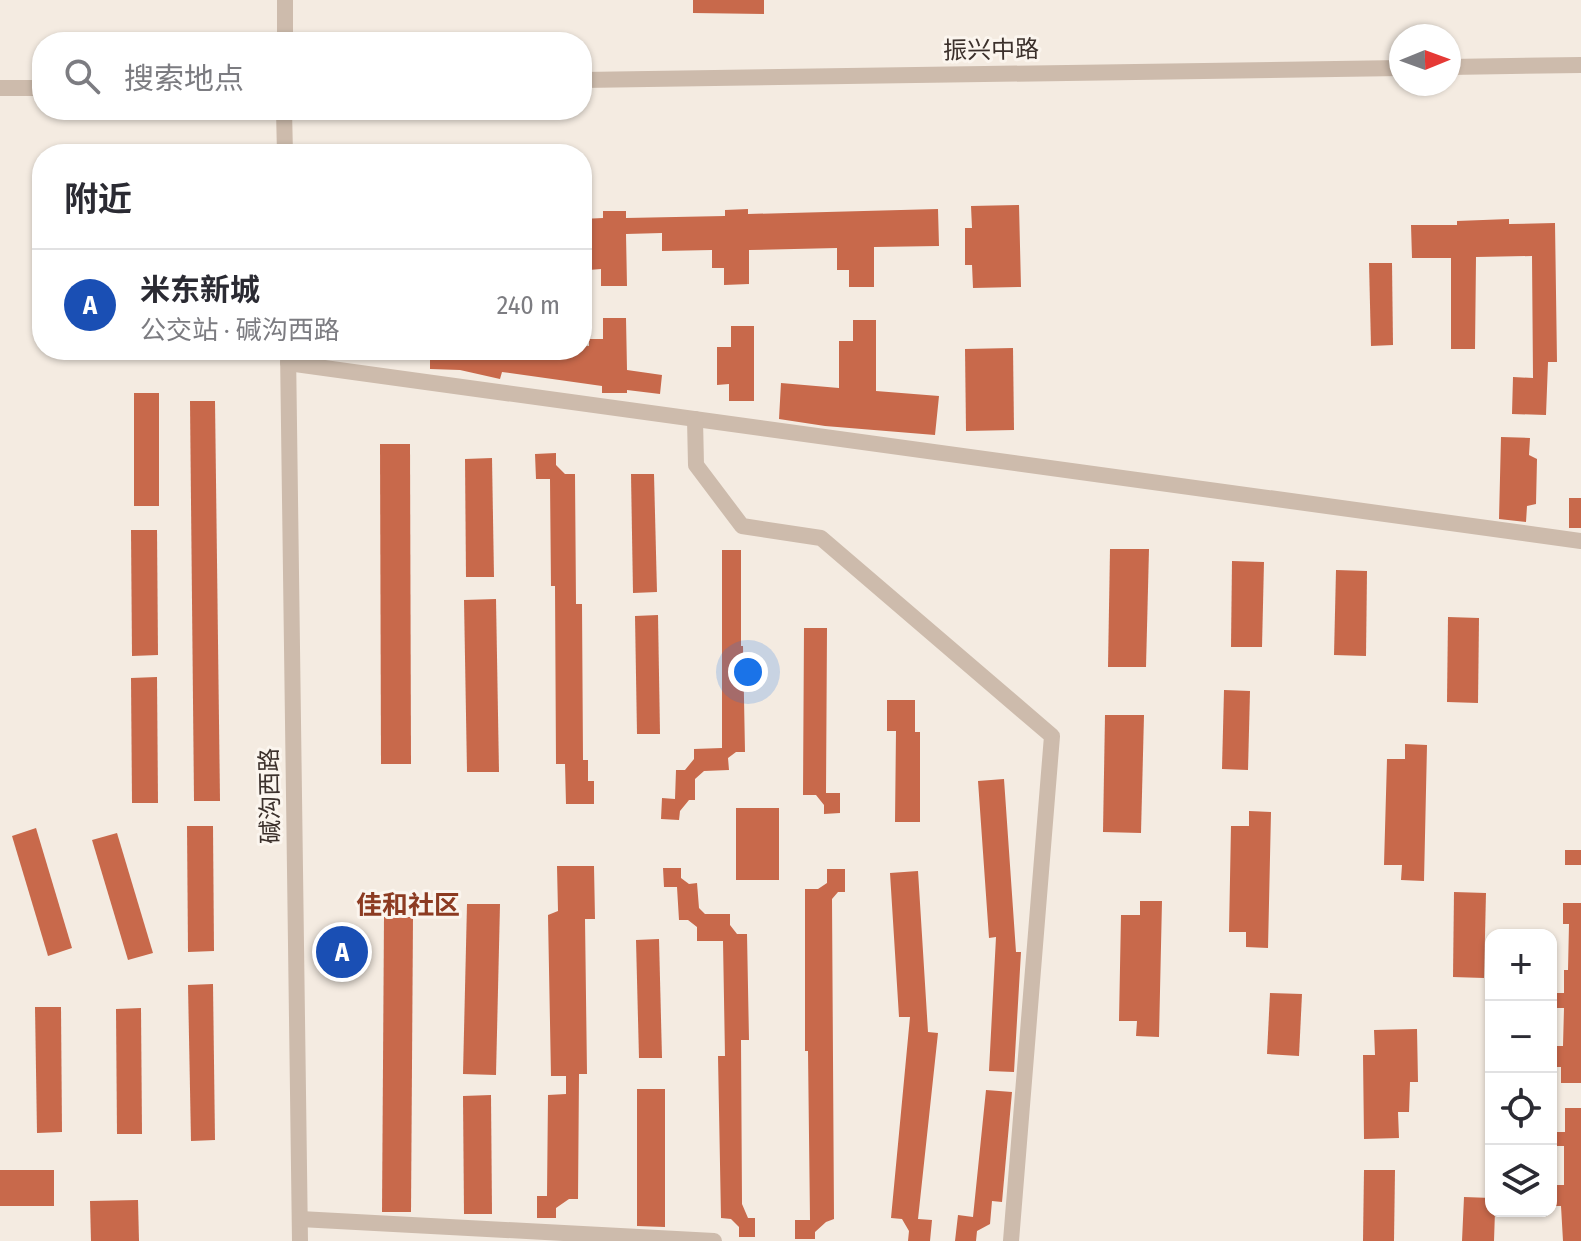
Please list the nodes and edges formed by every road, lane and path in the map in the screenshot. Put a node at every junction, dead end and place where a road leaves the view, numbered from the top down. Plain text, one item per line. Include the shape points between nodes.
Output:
1 (285, 0) edge
2 (285, 32) edge
3 (1581, 65) edge
4 (1461, 67) edge
5 (1389, 68) edge
6 (592, 80) edge
7 (0, 88) edge
8 (32, 88) edge
9 (284, 120) edge
10 (285, 144) edge
11 (288, 360) edge
12 (308, 360) edge
13 (695, 419) junction
14 (1581, 541) edge
15 (300, 1219) junction
16 (300, 1241) edge
17 (714, 1241) edge
18 (1011, 1241) edge

1 - 2 street
3 - 4 street
5 - 6 street, 振兴中路
7 - 8 street
9 - 10 street
11 - 15 street, 碱沟西路
12 - 13 street
13 - 14 street
13 - 18 street via 696,465 742,526 821,538 1052,736
15 - 16 street, 碱沟西路
15 - 17 street

